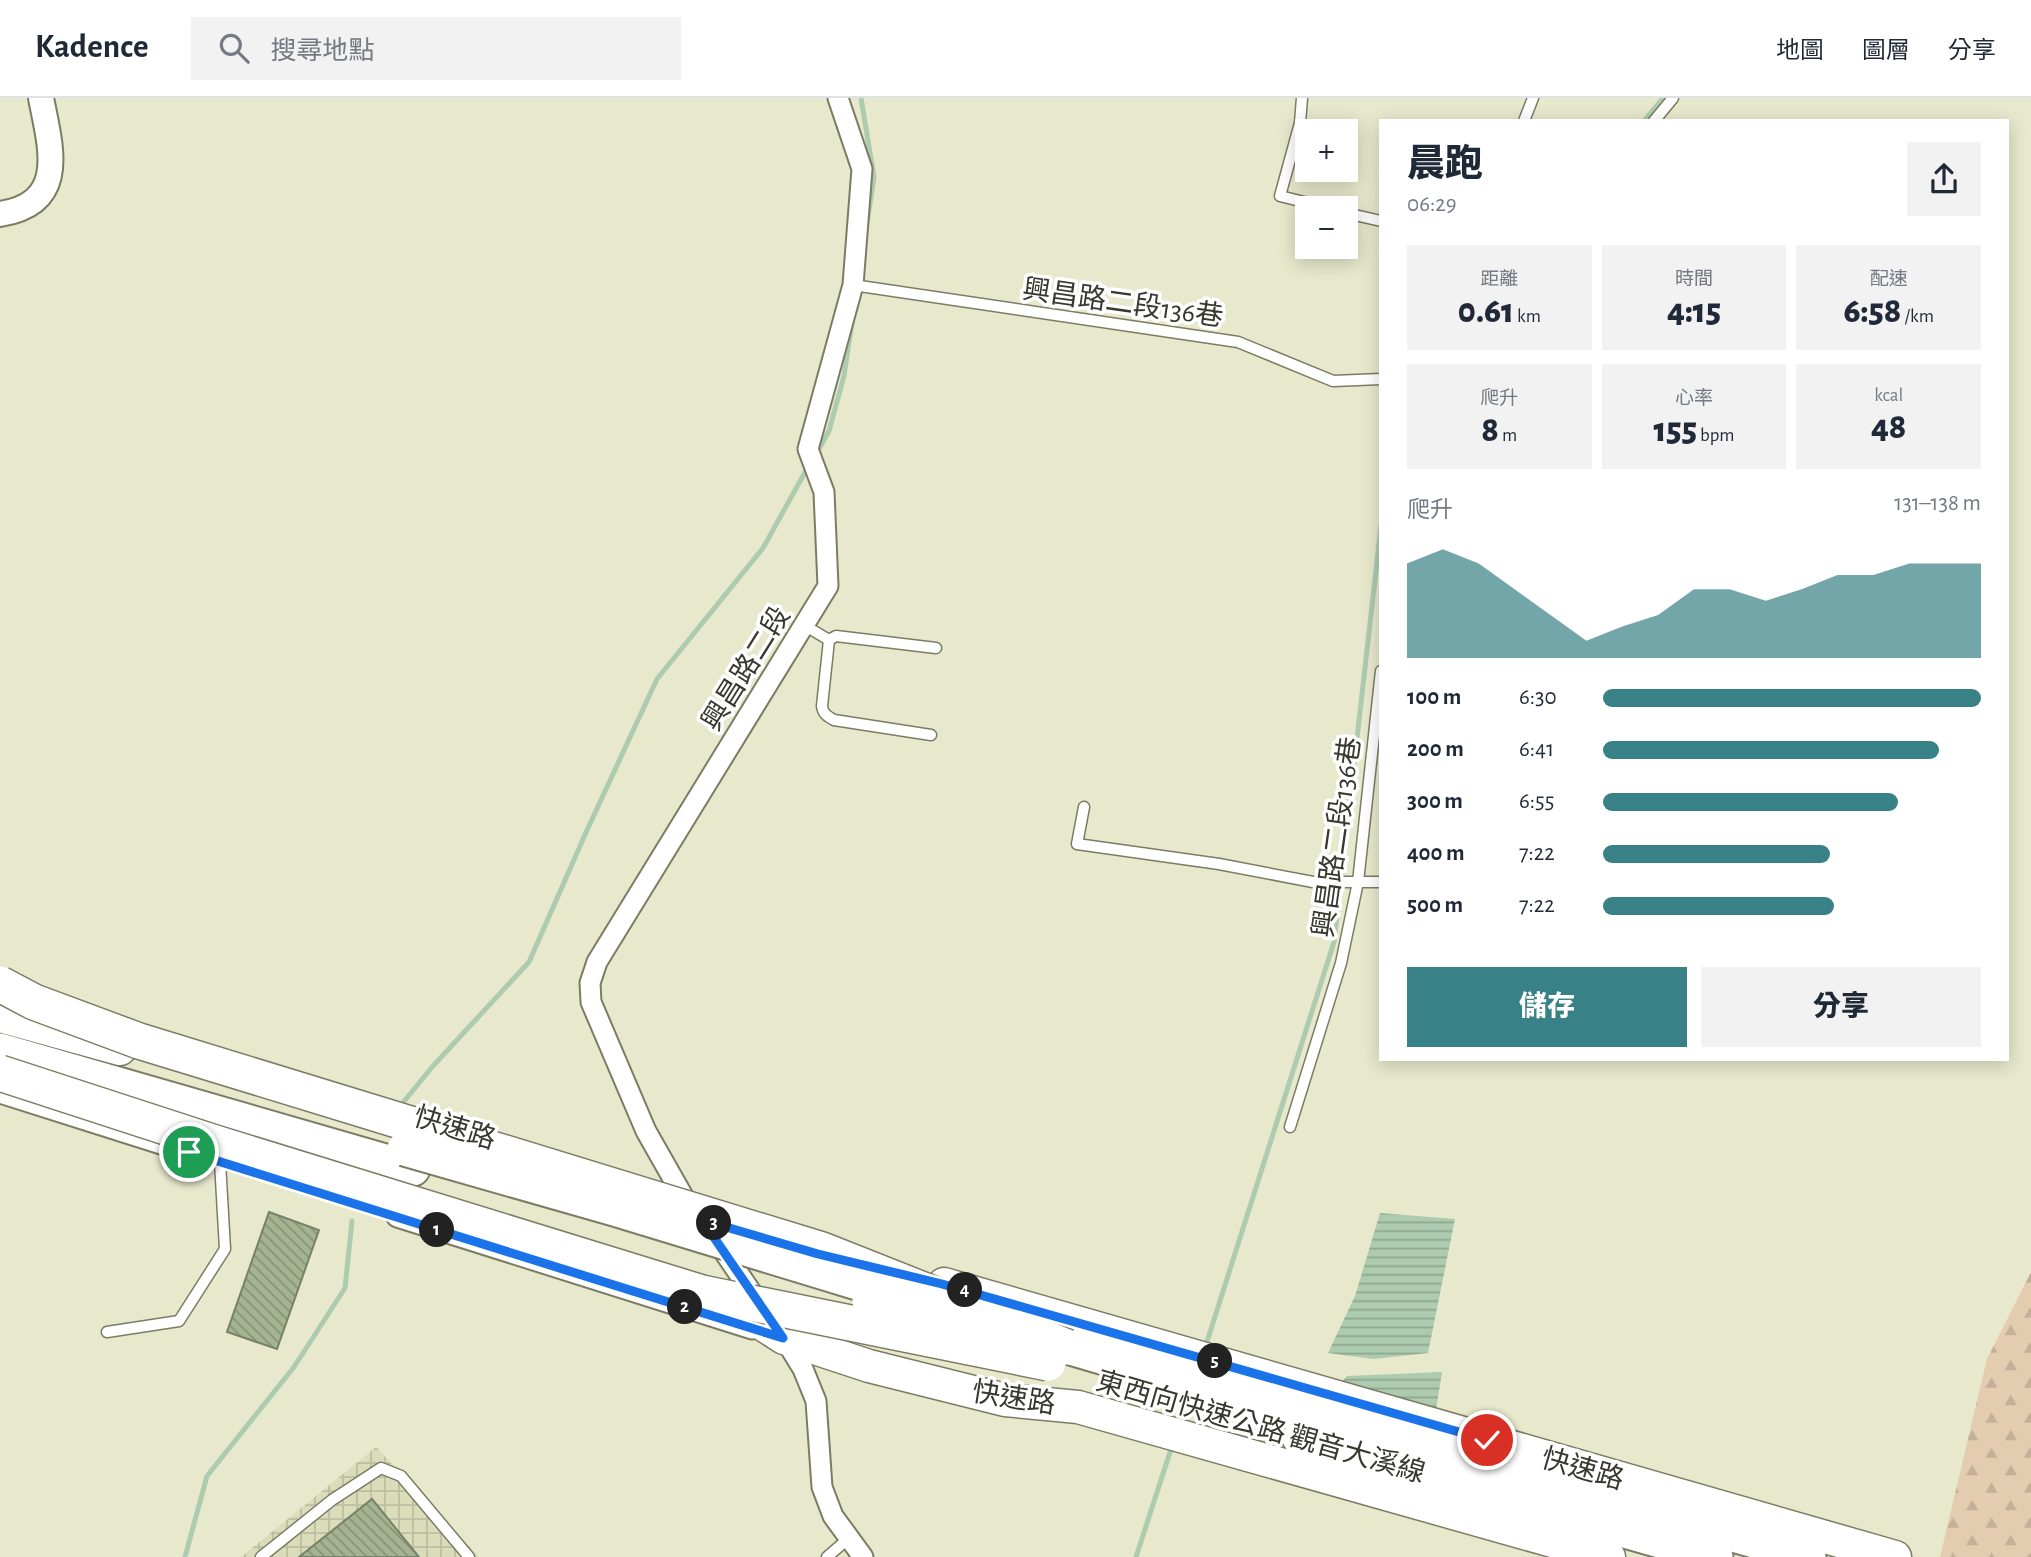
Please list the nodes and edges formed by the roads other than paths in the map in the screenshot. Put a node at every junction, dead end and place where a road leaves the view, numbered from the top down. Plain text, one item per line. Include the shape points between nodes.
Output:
1 (41, 98) edge
2 (838, 98) edge
3 (1302, 98) edge
4 (1533, 98) edge
5 (1673, 98) edge
6 (1525, 119) edge
7 (1656, 119) edge
8 (1295, 200) edge
9 (0, 214) edge
10 (1358, 216) edge
11 (1379, 221) edge
12 (853, 285) junction
13 (1379, 379) edge
14 (804, 625) junction
15 (829, 640) junction
16 (936, 648) dead end
17 (1379, 690) edge
18 (932, 735) dead end
19 (1084, 807) dead end
20 (1359, 882) junction
21 (1379, 882) edge
22 (0, 985) edge
23 (0, 1016) edge
24 (0, 1026) edge
25 (0, 1051) edge
26 (0, 1073) edge
27 (0, 1093) edge
28 (135, 1104) junction
29 (1290, 1127) dead end
30 (189, 1152) junction
31 (409, 1159) junction
32 (220, 1162) junction
33 (693, 1209) junction
34 (107, 1332) dead end
35 (783, 1338) junction
36 (1057, 1355) junction
37 (849, 1538) junction
38 (261, 1557) edge
39 (469, 1557) edge
40 (827, 1557) edge
41 (863, 1557) edge
42 (1609, 1557) edge
43 (1716, 1557) edge
44 (1809, 1557) edge
45 (1895, 1557) edge

1 - 9 street via 50,178 43,194 30,205
2 - 12 street, 興昌路二段 via 862,169
3 - 8 lane via 1300,123 1280,196
4 - 6 lane
5 - 7 lane
10 - 11 lane
12 - 13 lane, 興昌路二段136巷 via 1238,342 1333,381
12 - 14 street, 興昌路二段 via 808,449 824,492 828,586
14 - 15 lane
14 - 33 street, 興昌路二段 via 597,962 590,983 591,1002 646,1131
15 - 16 lane via 836,636
15 - 18 lane via 822,706 826,716
17 - 20 lane, 興昌路二段136巷
19 - 20 lane via 1077,844 1313,882
20 - 21 lane
20 - 29 lane, 興昌路二段136巷 via 1340,963
22 - 33 street, 快速路
22 - 36 highway, bridge via 139,1041 822,1250
23 - 33 main road, 快速路
24 - 31 highway
25 - 28 main road, 快速路
25 - 31 highway
26 - 36 highway, bridge via 702,1293
27 - 30 street, 快速路
28 - 30 main road
28 - 35 main road, 快速路 via 625,1258 711,1290
30 - 32 street, 快速路
31 - 36 highway, bridge via 627,1213
32 - 34 lane via 225,1249 178,1321
32 - 35 street, 快速路
33 - 35 street, 興昌路二段
33 - 45 main road, 快速路 via 818,1254 942,1284
35 - 37 street, 興昌路二段 via 816,1401 822,1487 833,1516
35 - 42 main road, 快速路 via 869,1366 1005,1400 1078,1407
36 - 43 highway, 東西向快速公路 觀音大溪線 via 1172,1402
36 - 44 highway, 東西向快速公路 觀音大溪線 via 1194,1384
37 - 40 lane
37 - 41 street, 興昌路二段
38 - 39 lane via 381,1468 401,1476

